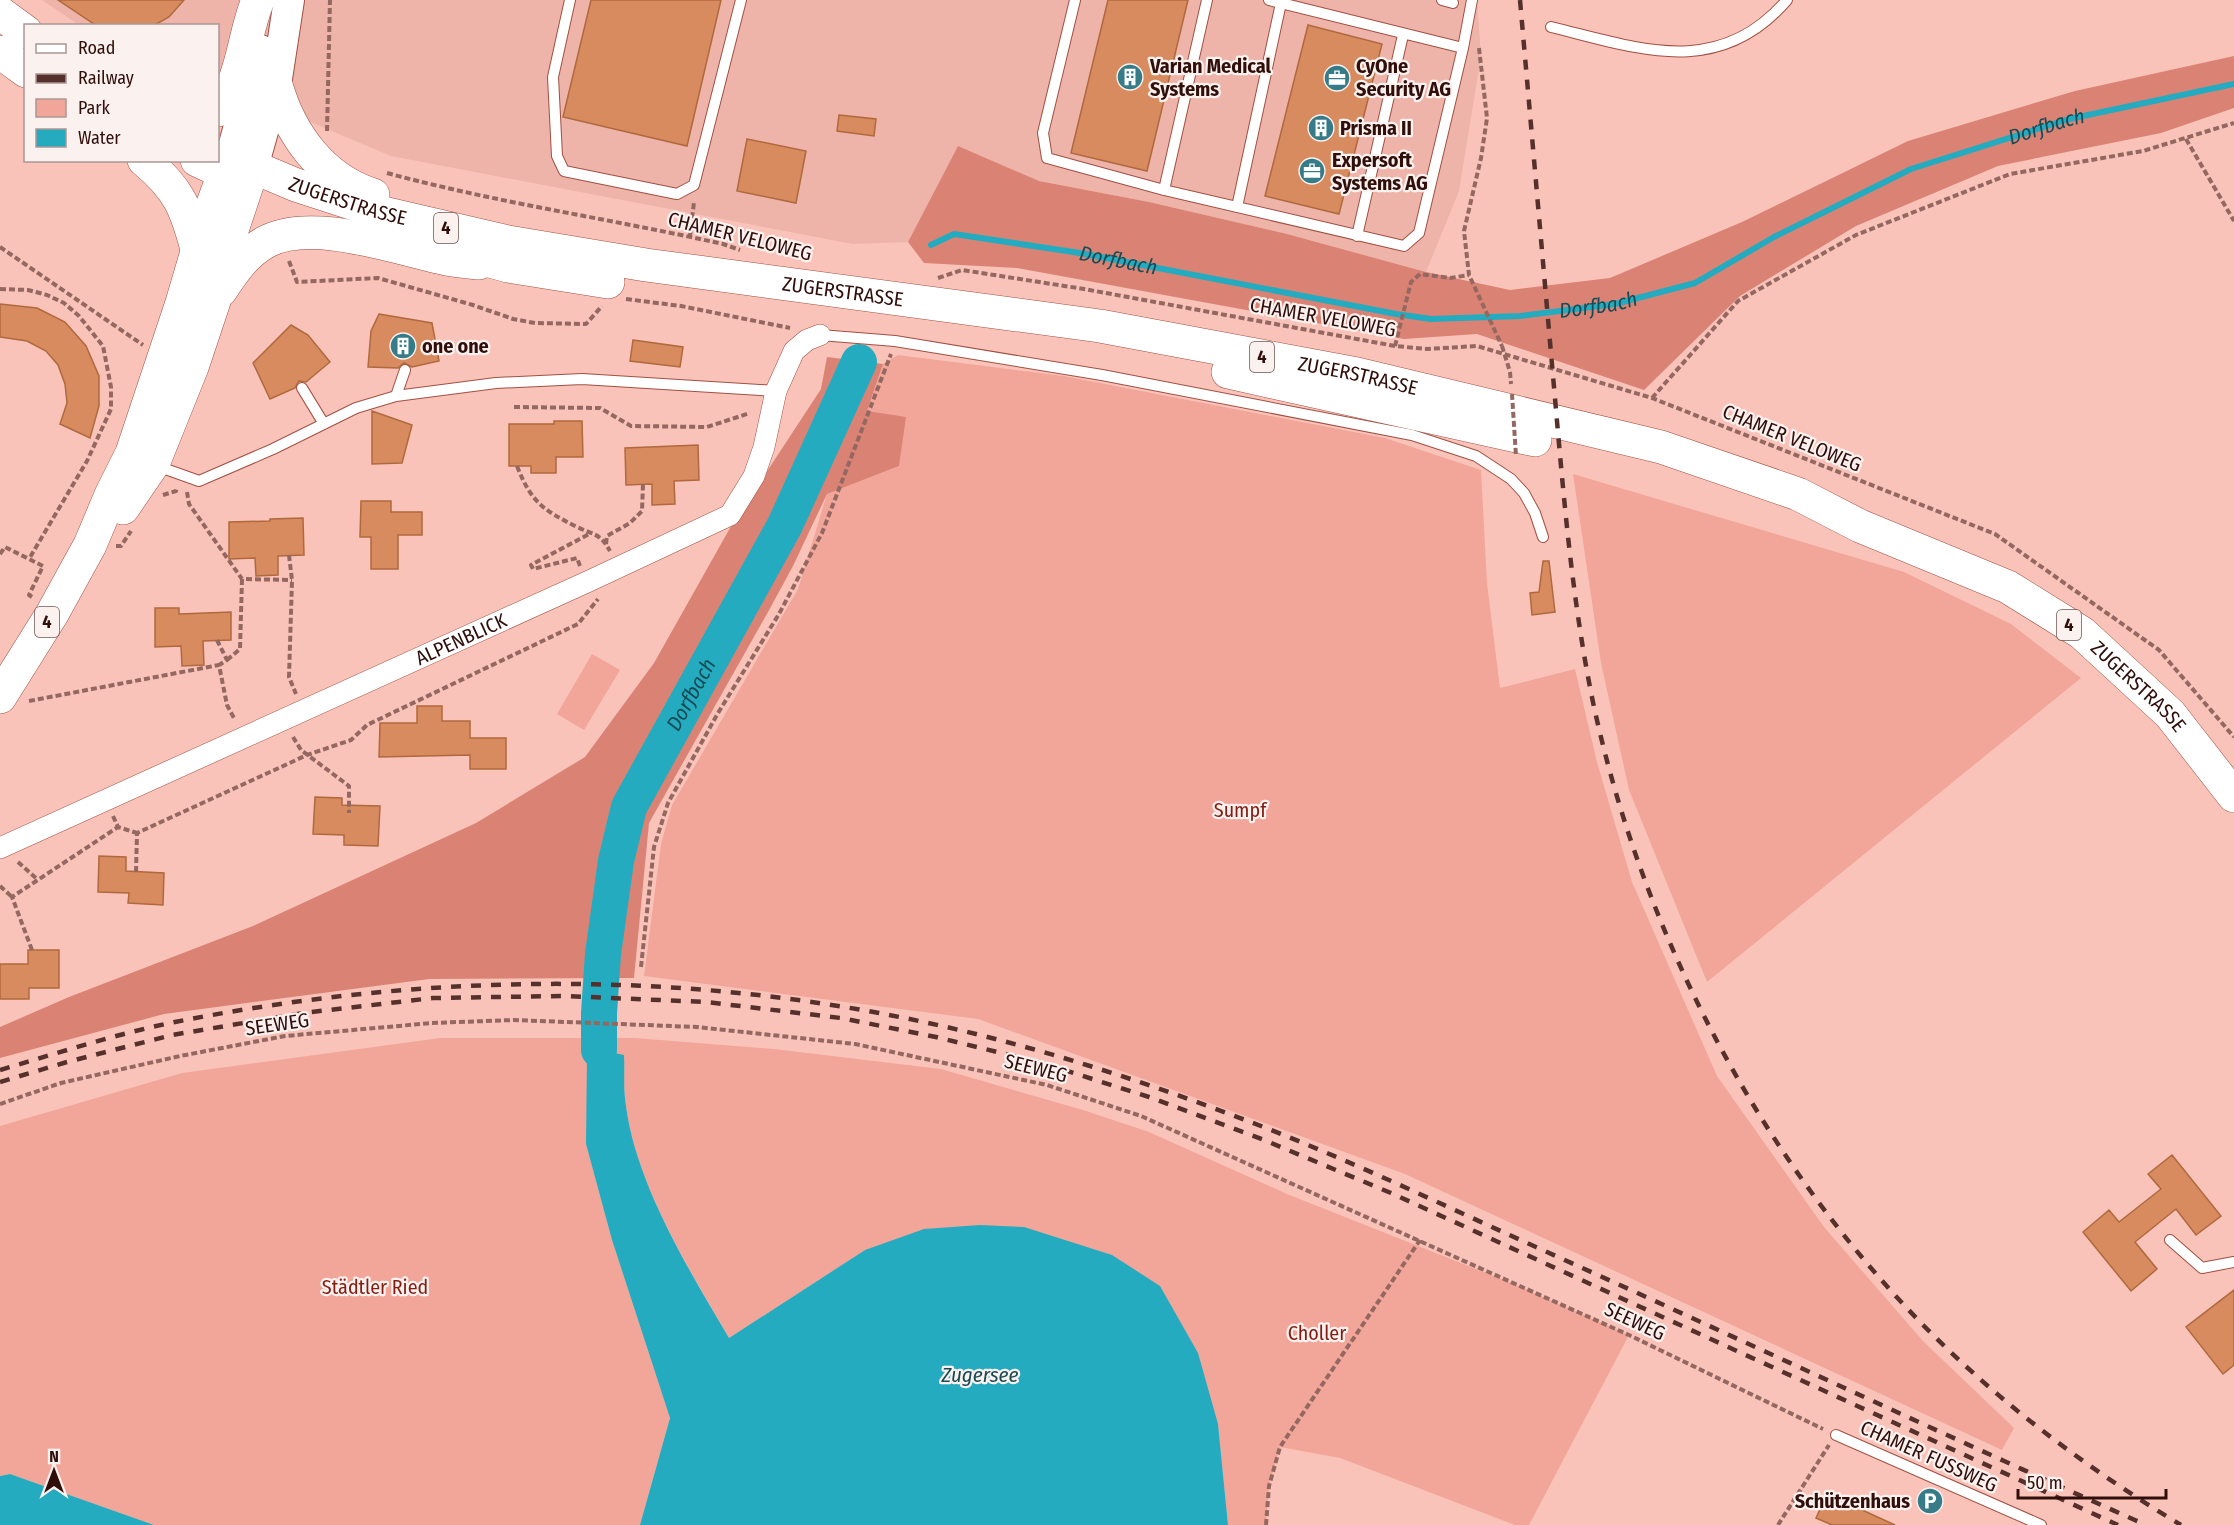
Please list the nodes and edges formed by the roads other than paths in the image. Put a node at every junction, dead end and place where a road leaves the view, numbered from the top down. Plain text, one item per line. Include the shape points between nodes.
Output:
1 (258, 0) edge
2 (269, 0) edge
3 (289, 0) edge
4 (570, 0) edge
5 (741, 0) edge
6 (1075, 0) edge
7 (1207, 0) edge
8 (1269, 0) edge
9 (1472, 0) edge
10 (1787, 0) edge
11 (1281, 3) junction
12 (0, 13) edge
13 (1551, 27) dead end
14 (24, 31) edge
15 (1403, 35) junction
16 (1463, 48) junction
17 (0, 52) edge
18 (24, 70) edge
19 (276, 85) junction
20 (219, 109) edge
21 (146, 162) edge
22 (228, 164) edge
23 (1164, 190) junction
24 (1237, 207) junction
25 (1357, 236) junction
26 (197, 249) junction
27 (646, 265) junction
28 (508, 266) junction
29 (214, 301) junction
30 (820, 335) joint
31 (405, 370) dead end
32 (302, 388) dead end
33 (396, 396) junction
34 (775, 398) junction
35 (324, 424) junction
36 (143, 458) junction
37 (1860, 526) junction
38 (1543, 537) dead end
39 (14, 699) edge
40 (2234, 796) edge
41 (0, 848) edge
42 (2170, 1240) dead end
43 (2234, 1262) edge
44 (1836, 1435) road end
45 (2041, 1525) edge

1 - 20 main road via 240,68
2 - 22 street via 264,38
3 - 19 street
4 - 5 lane via 553,77 557,156 564,171 677,194 694,185
6 - 23 lane via 1043,133 1047,158
7 - 23 lane
8 - 11 lane
9 - 16 lane
10 - 13 lane via 1748,35 1706,50 1646,50
11 - 15 lane
11 - 24 lane
12 - 14 main road
15 - 16 lane
15 - 25 lane
16 - 25 lane via 1419,233 1404,246
17 - 18 main road
19 - 22 street
19 - 27 main road via 296,134 317,159 369,194 455,218 619,249
21 - 26 main road via 171,185 184,206
22 - 26 main road, 4
22 - 27 main road, ZUGERSTRASSE / 4 via 379,212 508,242
22 - 28 main road, ZUGERSTRASSE / 4 via 288,206
22 - 29 main road, 4
23 - 24 lane
24 - 25 lane
26 - 36 main road, 4
27 - 37 main road, ZUGERSTRASSE / 4 via 1100,326 1357,374 1661,447 1798,494
28 - 29 main road, 4 via 450,259 325,232 303,233 264,242 240,263
28 - 37 main road, ZUGERSTRASSE / 4 via 639,287 1098,344 1655,466
29 - 36 main road, 4 via 192,368
30 - 34 street, ALPENBLICK via 794,351
30 - 38 lane via 895,342 1102,375 1412,435 1476,456 1511,479 1524,493
31 - 33 lane
32 - 35 lane
33 - 34 lane via 496,383 582,379
33 - 35 lane via 356,408
34 - 41 street, ALPENBLICK via 754,476 730,515 668,539 593,590
35 - 36 lane via 199,482
36 - 39 main road, 4 via 127,504 90,545 52,614
37 - 40 main road, ZUGERSTRASSE / 4 via 2008,587 2082,633 2170,714
42 - 43 lane via 2202,1268
44 - 45 lane, CHAMER FUSSWEG

